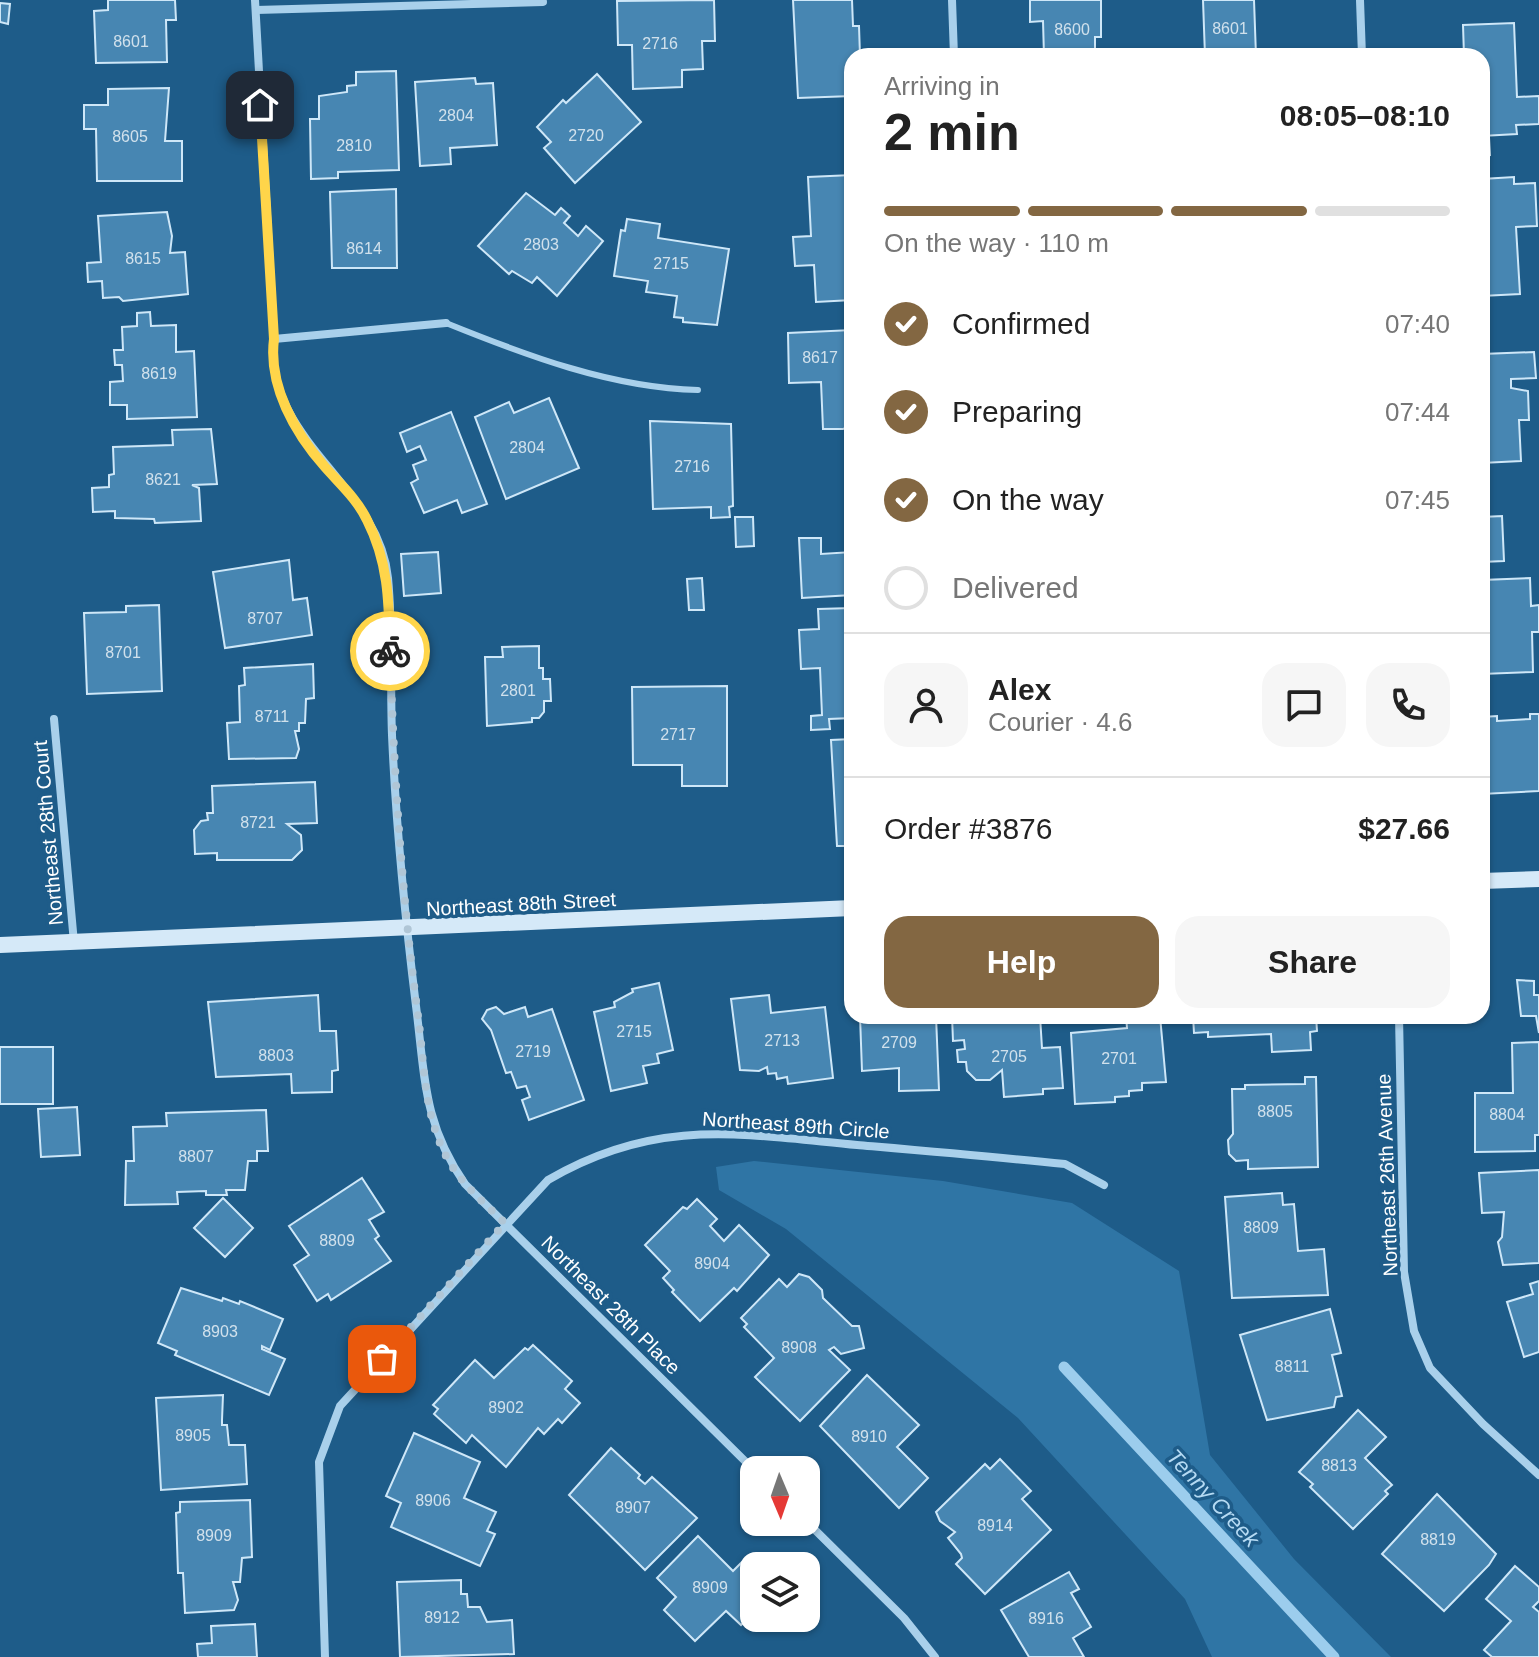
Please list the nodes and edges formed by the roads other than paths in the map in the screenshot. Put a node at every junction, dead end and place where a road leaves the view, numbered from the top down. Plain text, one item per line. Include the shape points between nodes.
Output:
1 (255, 0) edge
2 (952, 0) edge
3 (1360, 0) edge
4 (543, 2) dead end
5 (256, 10) junction
6 (954, 48) edge
7 (1362, 48) edge
8 (446, 323) joint
9 (274, 339) junction
10 (698, 390) dead end
11 (54, 719) dead end
12 (1539, 879) edge
13 (1490, 881) edge
14 (844, 908) edge
15 (407, 930) junction
16 (74, 944) junction
17 (0, 945) edge
18 (1399, 1024) edge
19 (1104, 1185) dead end
20 (505, 1223) junction
21 (740, 1456) edge
22 (1539, 1475) edge
23 (820, 1535) edge
24 (325, 1657) edge
25 (935, 1657) edge

1 - 5 street, Northeast 28th Place
2 - 6 street
3 - 7 street
4 - 5 street
5 - 9 street, Northeast 28th Place
8 - 9 street
8 - 10 lane via 514,351 583,370 667,389
9 - 15 street, Northeast 28th Place via 272,359 291,418 366,517 388,575 392,737
11 - 16 street, Northeast 28th Court
12 - 13 street
14 - 15 street, Northeast 88th Street
15 - 16 street, Northeast 88th Street
15 - 20 street, Northeast 28th Place via 431,1121 465,1184
16 - 17 street, Northeast 88th Street
18 - 22 street, Northeast 26th Avenue via 1404,1272 1414,1331 1430,1368
19 - 20 street, Northeast 89th Circle via 1065,1164 697,1133 634,1142 574,1165 548,1180
20 - 21 street, Northeast 28th Place
20 - 24 street, Northeast 89th Circle via 340,1406 327,1433 319,1462
23 - 25 street via 904,1618

